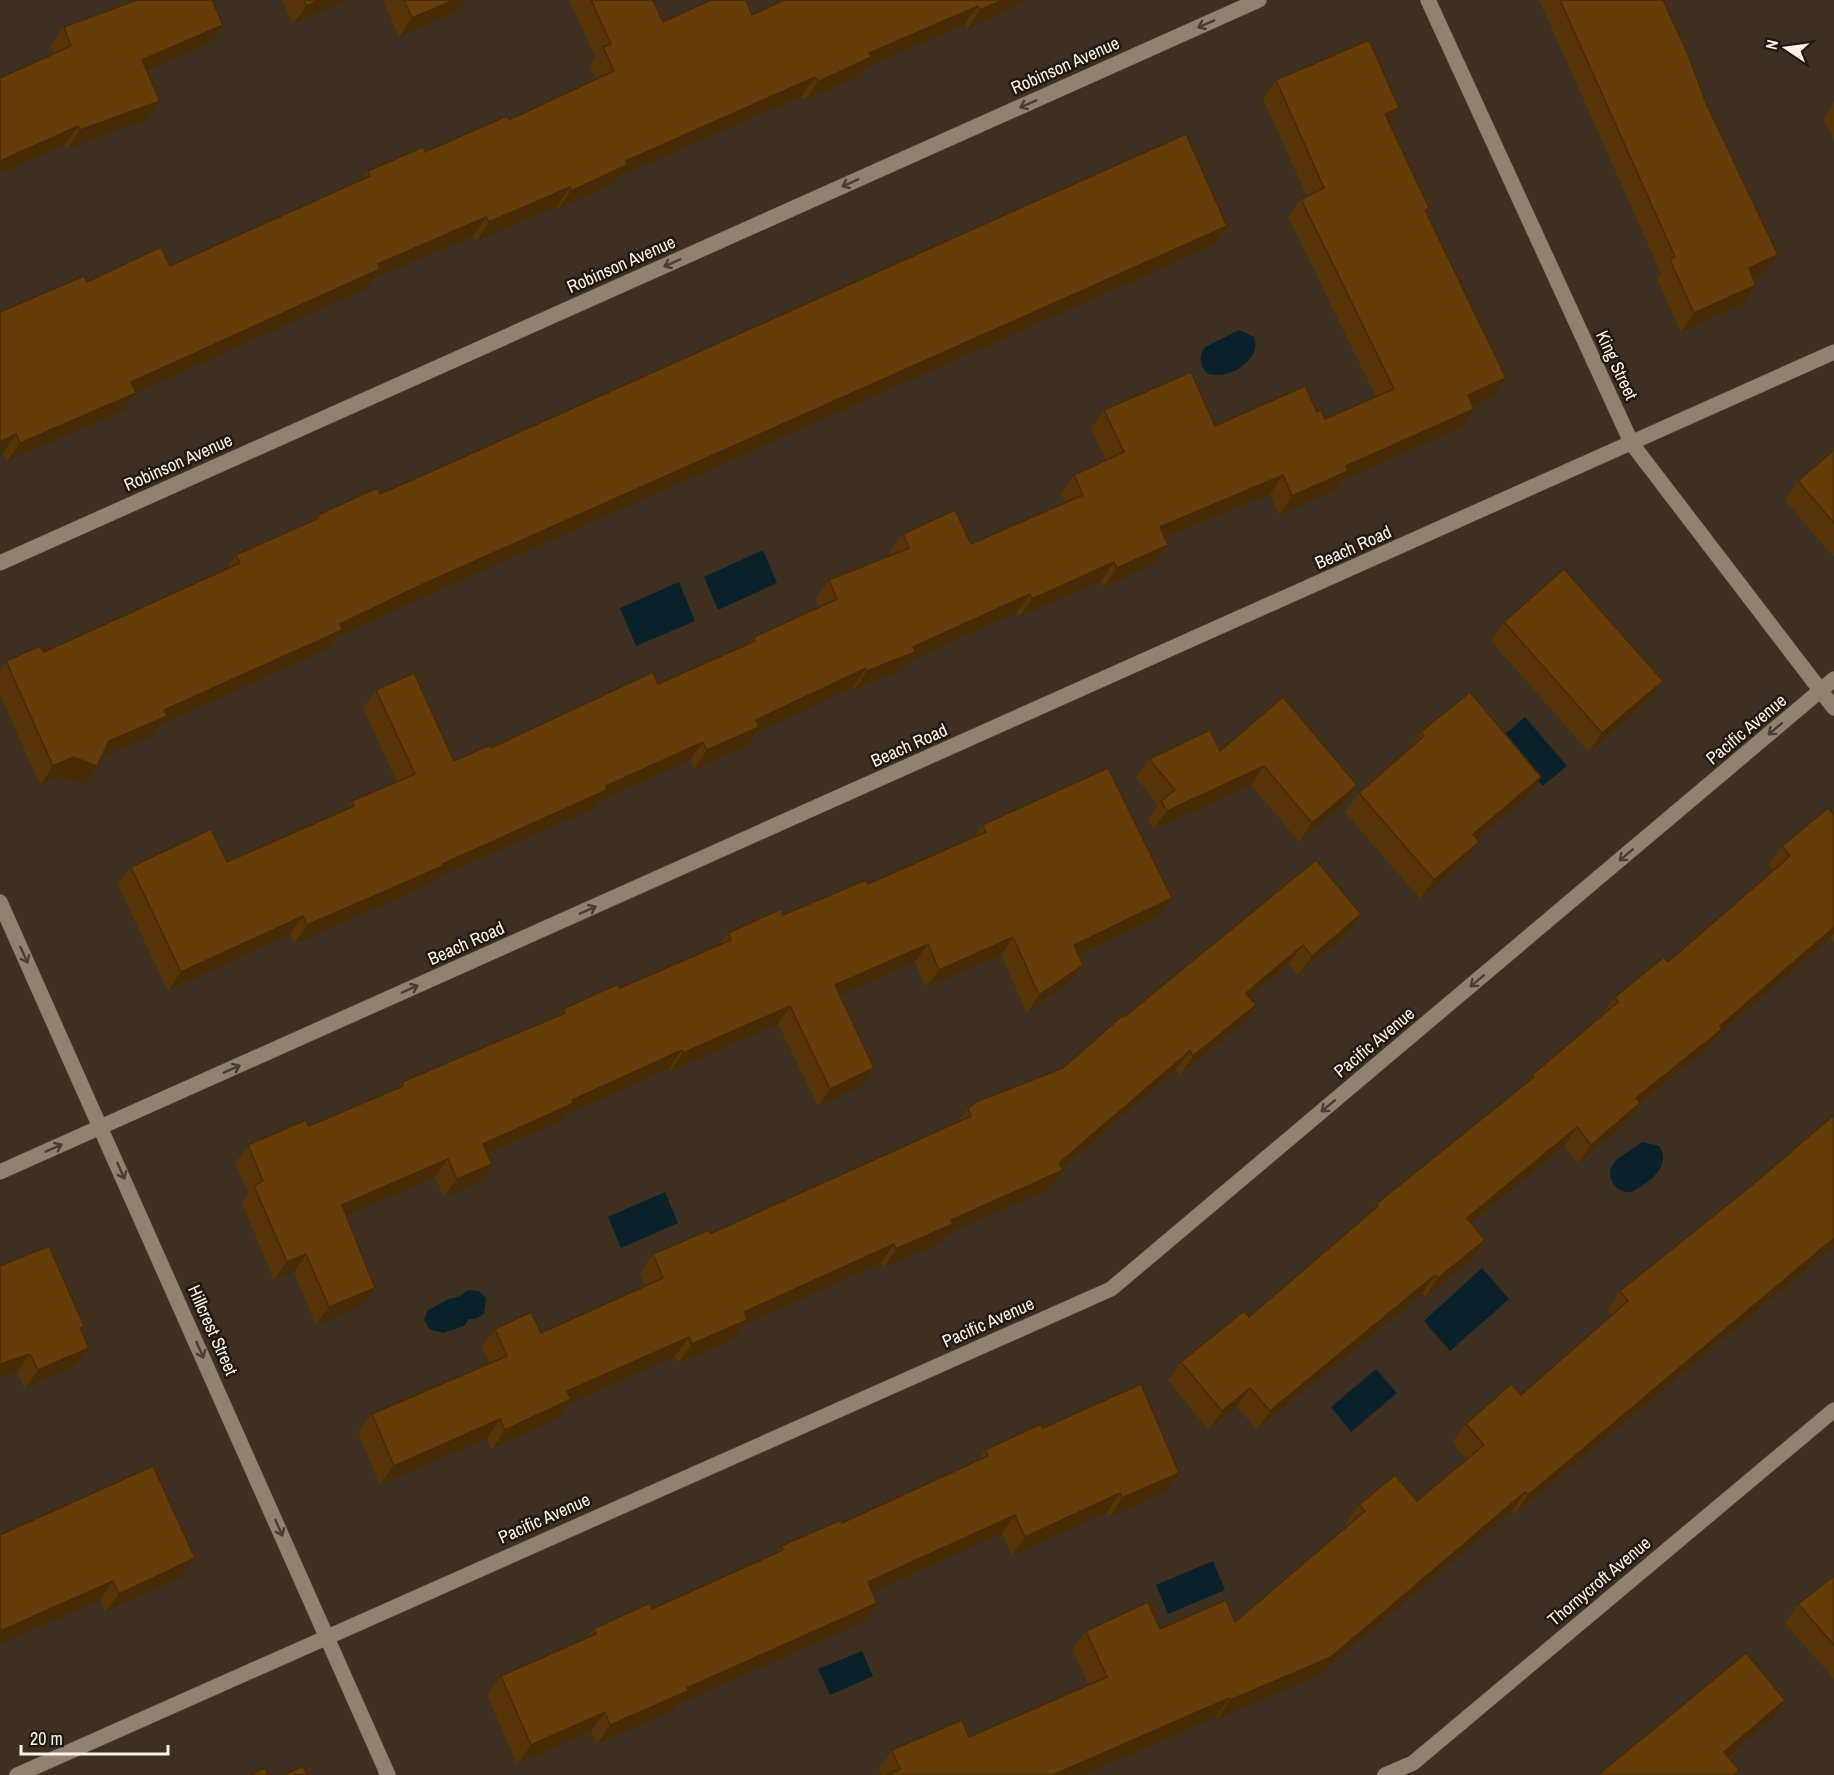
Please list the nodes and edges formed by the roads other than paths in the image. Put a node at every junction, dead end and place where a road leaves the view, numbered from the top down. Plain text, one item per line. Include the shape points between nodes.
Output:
1 (1259, 0) edge
2 (1428, 0) edge
3 (1834, 352) edge
4 (1632, 444) junction
5 (0, 563) edge
6 (1834, 679) edge
7 (1820, 692) junction
8 (1834, 708) edge
9 (0, 902) edge
10 (102, 1126) junction
11 (0, 1172) edge
12 (1834, 1410) edge
13 (326, 1636) junction
14 (17, 1775) edge
15 (388, 1775) edge
16 (1385, 1775) edge

1 -> 5 street, Robinson Avenue
2 - 4 street, King Street
3 - 4 street, Beach Road
4 - 7 street, King Street
10 -> 4 street, Beach Road
6 - 7 street, Pacific Avenue
7 - 8 street, King Street
7 -> 13 street, Pacific Avenue via 1111,1289
9 -> 10 street, Hillcrest Street
11 -> 10 street, Beach Road
10 -> 13 street, Hillcrest Street
12 - 16 street, Thornycroft Avenue via 1413,1763
13 - 14 street, Pacific Avenue
13 - 15 street, Hillcrest Street

